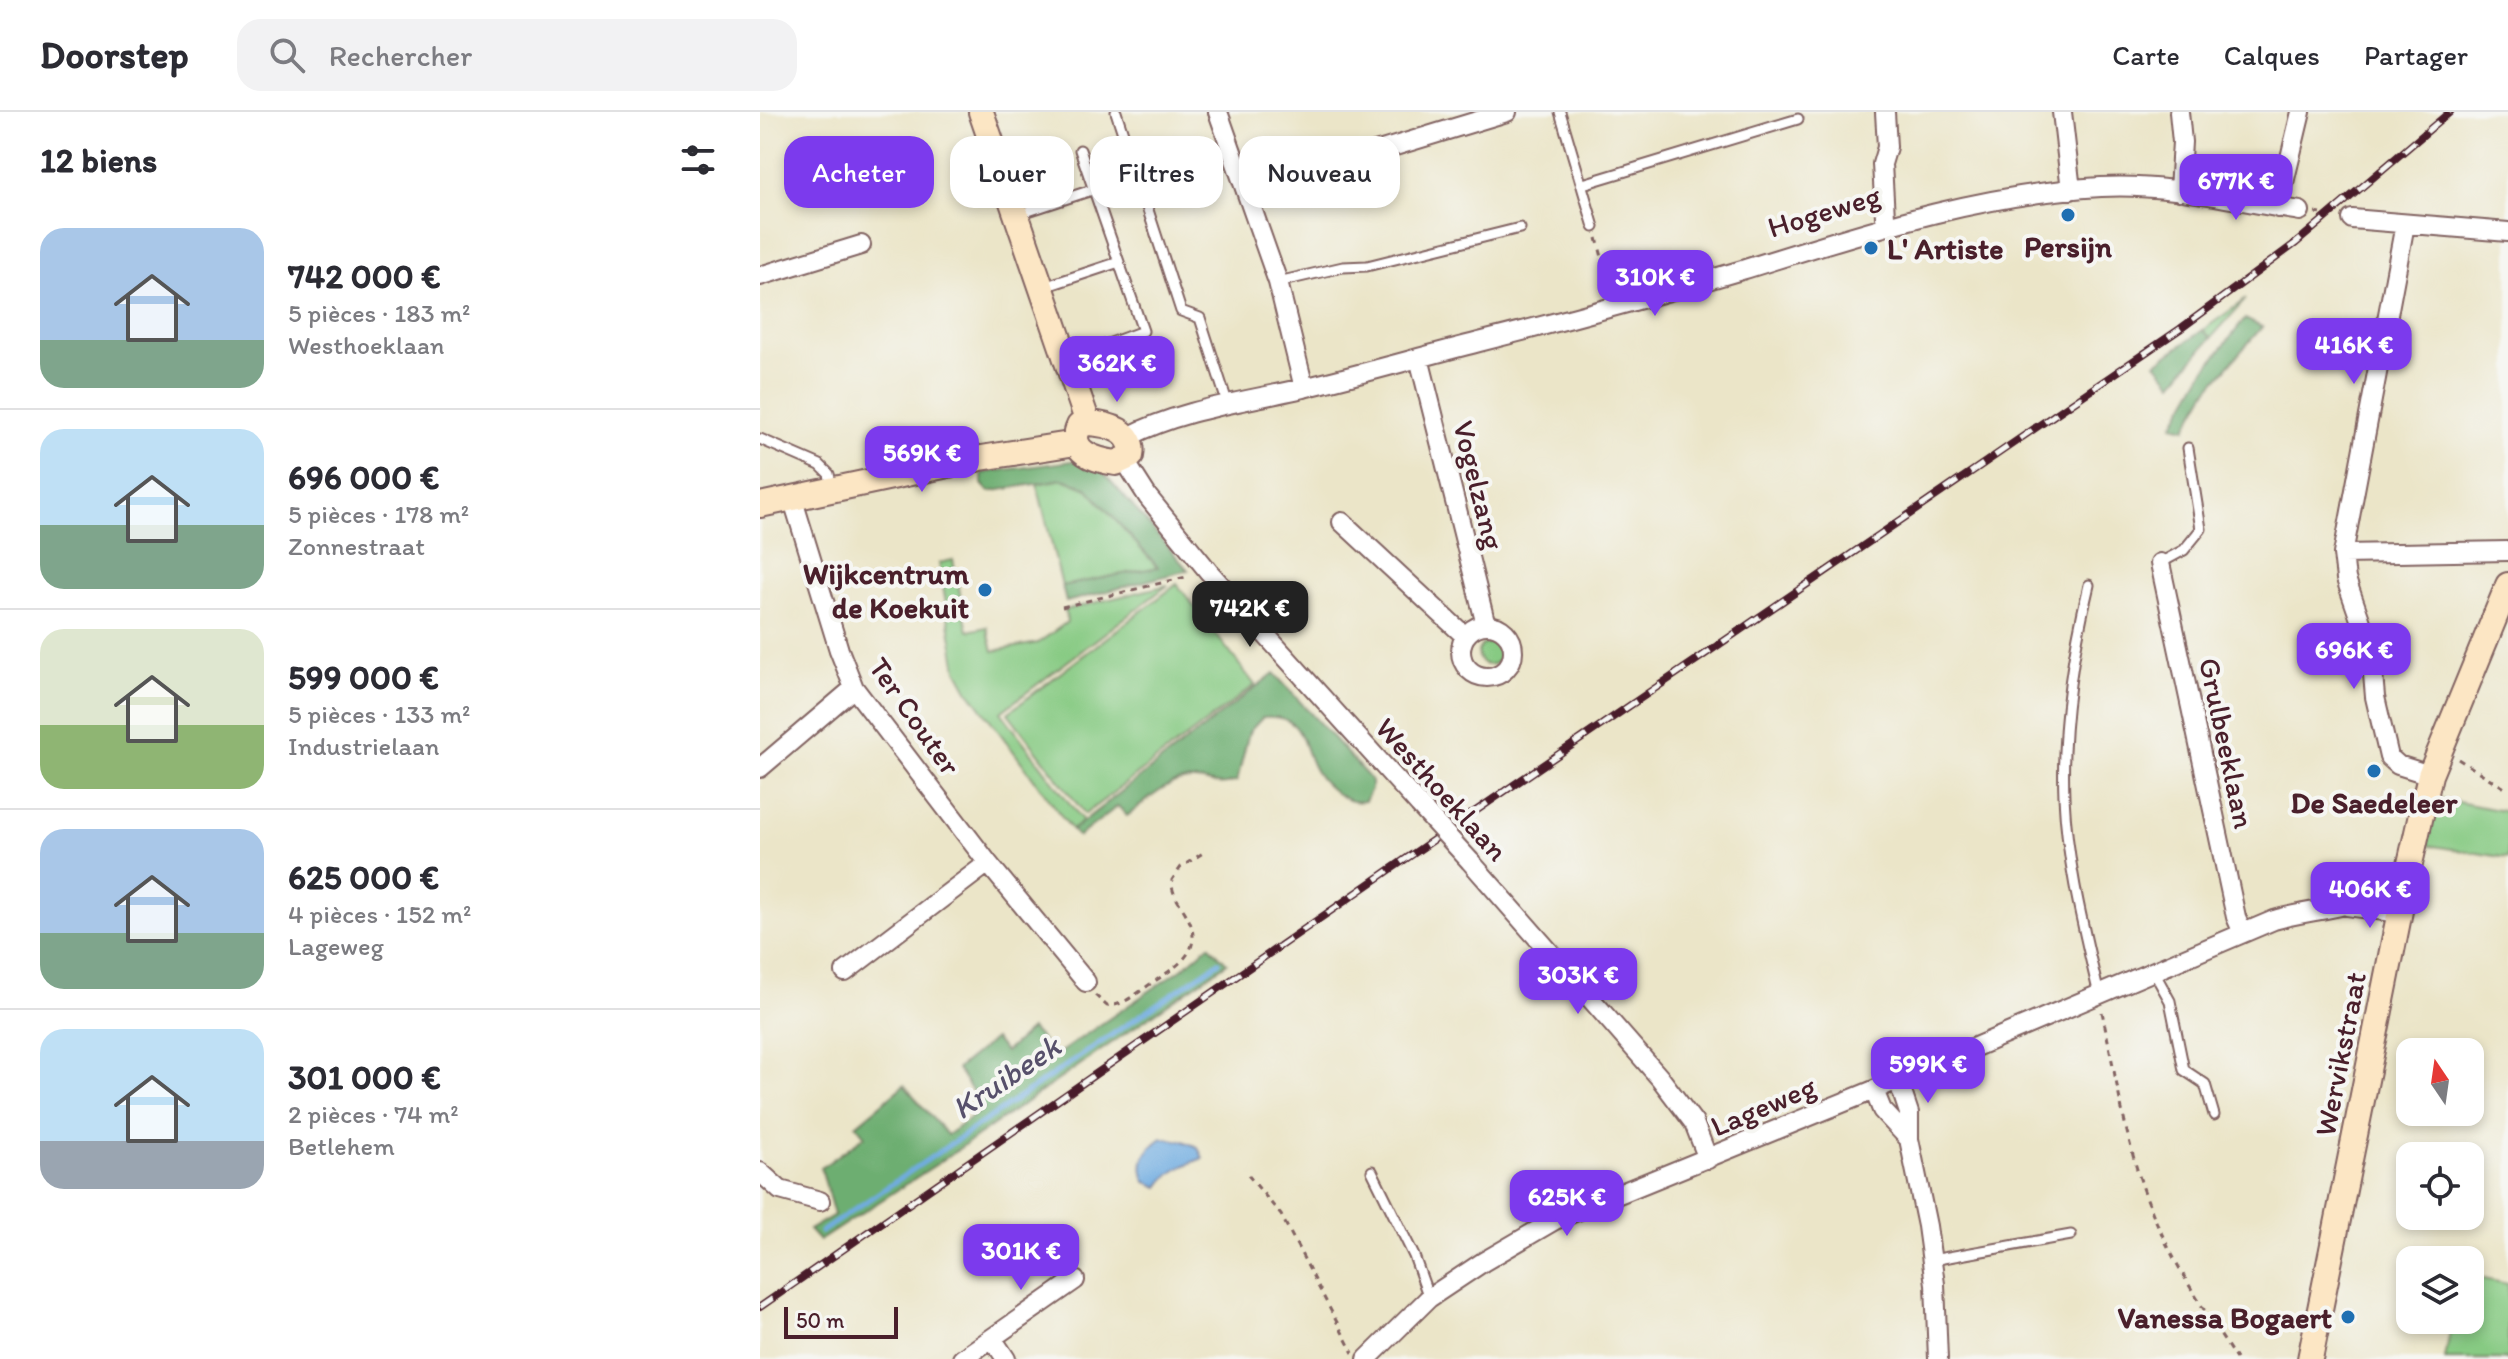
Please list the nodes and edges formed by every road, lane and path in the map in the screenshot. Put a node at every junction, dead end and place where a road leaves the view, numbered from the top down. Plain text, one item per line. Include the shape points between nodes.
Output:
1 (981, 112) edge
2 (1116, 112) edge
3 (1218, 112) edge
4 (1507, 112) edge
5 (1560, 112) edge
6 (1885, 112) edge
7 (2062, 112) edge
8 (2179, 112) edge
9 (2301, 112) edge
10 (1798, 119) dead end
11 (1400, 145) edge
12 (1080, 150) dead end
13 (1239, 169) edge
14 (1090, 176) edge
15 (1583, 184) junction
16 (2071, 190) junction
17 (1090, 191) edge
18 (2179, 191) junction
19 (1101, 208) edge
20 (1253, 208) edge
21 (2278, 208) junction
22 (2300, 211) joint
23 (1016, 215) junction
24 (2352, 219) joint
25 (2405, 224) junction
26 (1889, 225) junction
27 (1594, 227) joint
28 (1520, 228) dead end
29 (2508, 232) edge
30 (861, 245) dead end
31 (1119, 262) junction
32 (760, 276) edge
33 (1278, 282) junction
34 (1041, 288) junction
35 (1615, 308) junction
36 (1419, 358) junction
37 (1065, 360) junction
38 (1304, 388) junction
39 (1228, 405) junction
40 (1082, 433) junction
41 (760, 439) edge
42 (2188, 448) dead end
43 (1126, 449) junction
44 (832, 488) junction
45 (792, 497) junction
46 (760, 505) edge
47 (1342, 522) dead end
48 (2508, 551) edge
49 (2343, 554) junction
50 (2160, 563) joint
51 (1209, 572) junction
52 (2089, 585) dead end
53 (2508, 585) edge
54 (1062, 607) dead end
55 (1486, 625) junction
56 (1465, 636) junction
57 (854, 688) junction
58 (2441, 748) junction
59 (760, 768) edge
60 (2430, 775) junction
61 (2508, 790) edge
62 (1206, 851) dead end
63 (988, 863) junction
64 (2405, 886) junction
65 (2345, 905) junction
66 (2400, 913) junction
67 (2243, 933) junction
68 (845, 972) dead end
69 (2154, 972) junction
70 (1086, 982) joint
71 (2099, 995) junction
72 (1898, 1080) junction
73 (1874, 1090) junction
74 (2214, 1115) dead end
75 (1909, 1139) junction
76 (1708, 1159) junction
77 (1372, 1171) dead end
78 (760, 1172) edge
79 (1248, 1175) dead end
80 (820, 1201) dead end
81 (2071, 1235) dead end
82 (1932, 1260) junction
83 (1075, 1280) dead end
84 (1429, 1298) junction
85 (992, 1338) junction
86 (962, 1359) edge
87 (1006, 1359) edge
88 (1358, 1359) edge
89 (1367, 1359) edge
90 (1938, 1359) edge
91 (2236, 1359) edge
92 (2310, 1359) edge

1 - 23 street
2 - 39 lane via 1181,311 1200,318
3 - 13 street
4 - 11 street
5 - 15 lane
6 - 26 street via 1887,147 1882,164
7 - 16 street
8 - 18 street
9 - 21 street
10 - 15 lane
12 - 14 lane
15 - 27 lane
16 - 18 street, Hogeweg via 2131,186
16 - 26 street, Hogeweg via 1966,204
17 - 23 lane
18 - 21 street, Hogeweg
19 - 31 lane
20 - 33 street
21 - 22 street, Hogeweg
22 - 24 path
23 - 34 street
24 - 25 street
25 - 29 street
25 - 49 street
26 - 35 street, Hogeweg
27 - 35 path
28 - 33 lane
30 - 32 street
31 - 34 lane
31 - 37 lane via 1143,331
33 - 38 street
34 - 37 street
35 - 36 street, Hogeweg
36 - 38 street, Hogeweg
36 - 55 street, Vogelzang
37 - 40 street
38 - 39 street, Hogeweg
39 - 43 street, Hogeweg via 1167,419
40 - 43 street via 1102,424
40 - 43 street via 1086,455 1106,462
40 - 44 street
41 - 44 lane via 820,465
42 - 50 lane via 2201,529 2184,550
43 - 51 street, Westhoeklaan via 1148,497
44 - 45 street
45 - 46 street
45 - 57 street, Ter Couter
47 - 56 street
48 - 49 street
49 - 60 street via 2346,579 2371,651 2389,757
50 - 67 street, Grulbeeklaan
51 - 54 path
51 - 76 street, Westhoeklaan, bridge via 1660,1078 1694,1123
52 - 71 lane via 2069,685 2064,797 2071,861
53 - 58 street, Wervikstraat
55 - 56 street
55 - 56 street via 1499,627 1512,640 1513,659 1500,675 1482,677 1466,667 1461,654
57 - 59 street
57 - 63 street, Ter Couter
58 - 60 street, Wervikstraat
58 - 61 path
60 - 64 street, Wervikstraat
62 - 70 path via 1181,867 1172,880 1173,894 1193,930 1183,962 1115,1006 1099,1001
63 - 68 street
63 - 70 street, Ter Couter
64 - 65 street, Lageweg via 2392,884
64 - 66 street, Wervikstraat
65 - 66 street, Lageweg
65 - 67 street, Lageweg via 2304,911
66 - 92 street, Wervikstraat
67 - 69 street, Lageweg
69 - 71 street, Lageweg
69 - 74 lane via 2170,1001 2184,1070 2205,1084
71 - 72 street, Lageweg
71 - 91 path via 2148,1203
72 - 73 street, Lageweg
72 - 75 street via 1909,1113
73 - 75 street via 1882,1110
73 - 76 street, Lageweg
75 - 82 street
76 - 84 street, Lageweg via 1555,1220
77 - 84 lane
78 - 80 street via 780,1190
79 - 88 path via 1281,1215
81 - 82 lane
82 - 90 street
83 - 85 street
84 - 89 street, Lageweg
85 - 86 street
85 - 87 street

